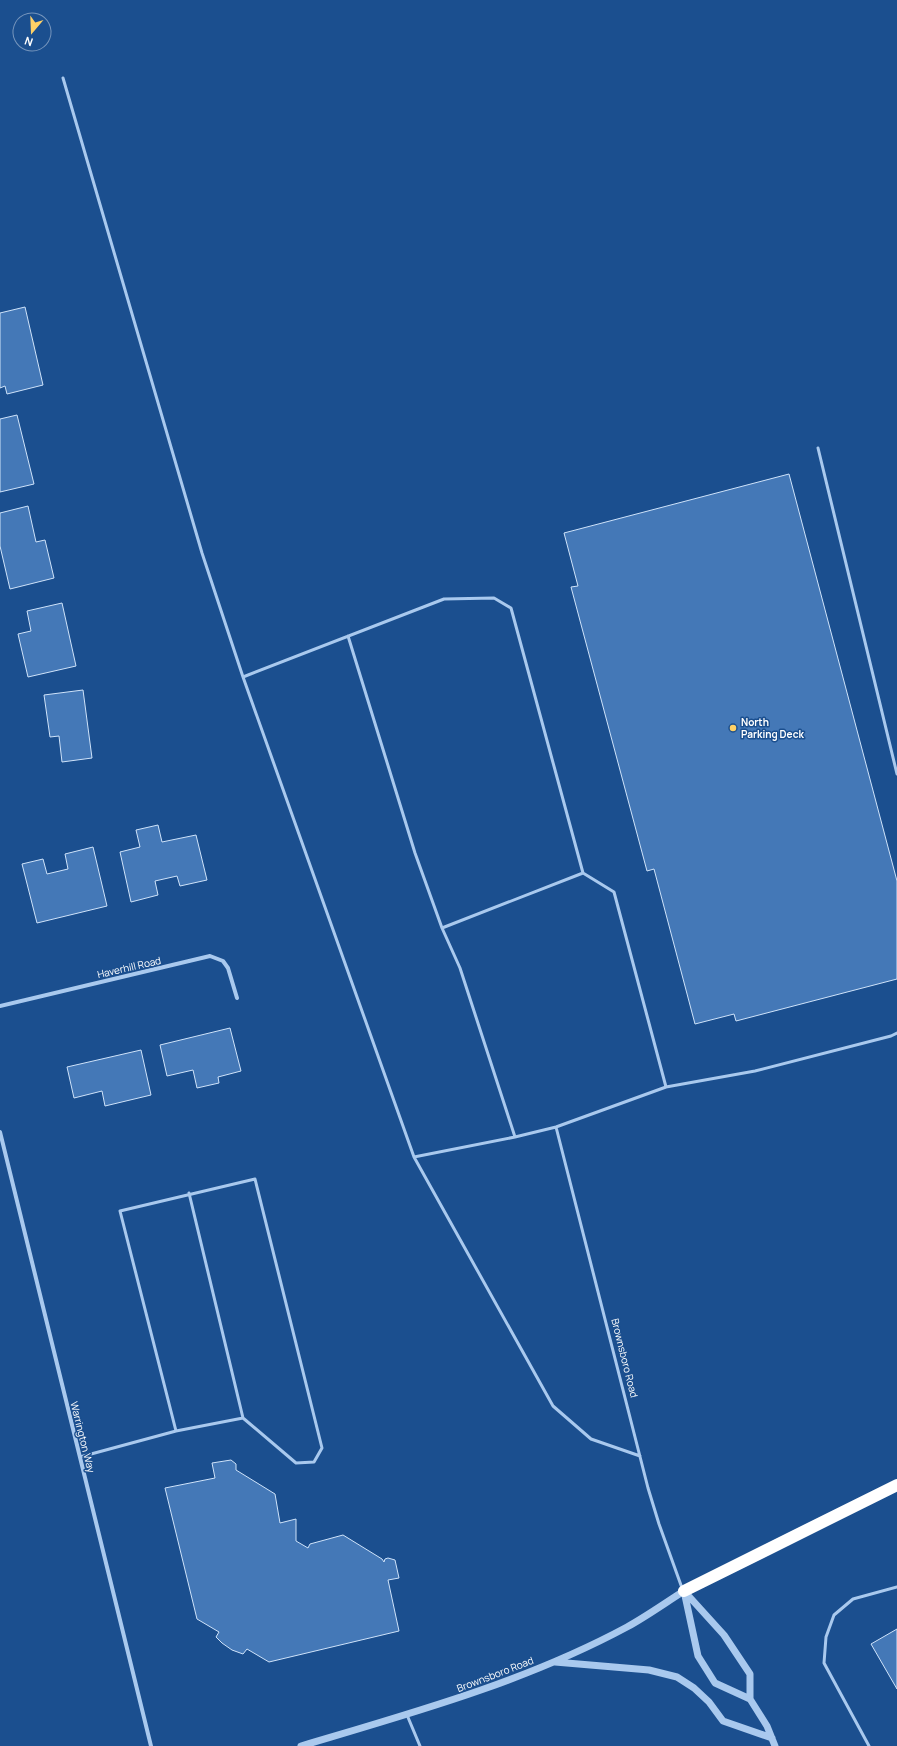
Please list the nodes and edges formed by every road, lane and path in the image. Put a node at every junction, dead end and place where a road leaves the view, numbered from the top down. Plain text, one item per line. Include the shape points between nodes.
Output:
1 (63, 78) dead end
2 (818, 448) dead end
3 (348, 636) junction
4 (244, 677) junction
5 (897, 774) edge
6 (583, 873) junction
7 (442, 928) junction
8 (237, 998) dead end
9 (0, 1006) edge
10 (897, 1033) edge
11 (666, 1087) junction
12 (556, 1127) junction
13 (0, 1132) edge
14 (515, 1137) junction
15 (414, 1157) junction
16 (189, 1193) junction
17 (242, 1418) junction
18 (176, 1431) junction
19 (640, 1456) junction
20 (80, 1457) junction
21 (897, 1485) edge
22 (897, 1587) edge
23 (684, 1591) junction
24 (553, 1662) junction
25 (750, 1699) junction
26 (407, 1715) junction
27 (772, 1738) junction
28 (151, 1746) edge
29 (301, 1746) edge
30 (420, 1746) edge
31 (775, 1746) edge
32 (869, 1746) edge

1 - 4 lane via 202,553
2 - 5 lane
3 - 4 lane
3 - 6 lane via 444,599 494,598 511,608
3 - 7 lane via 415,853
4 - 15 lane
6 - 7 lane
6 - 11 lane via 614,892
7 - 14 lane via 460,968
8 - 9 street, Haverhill Road via 228,968 223,961 210,956
10 - 11 lane via 755,1071
11 - 12 lane
12 - 14 lane
12 - 19 lane, Brownsboro Road
13 - 20 street, Warrington Way
14 - 15 lane
15 - 19 lane via 553,1406 591,1439
16 - 17 lane
16 - 17 lane via 254,1179 322,1448 314,1462 296,1463
16 - 18 lane via 120,1211
17 - 18 lane
18 - 20 lane
19 - 23 lane, Brownsboro Road via 659,1524
20 - 28 street, Warrington Way
21 - 23 highway
22 - 32 lane via 853,1599 834,1615 826,1637 824,1663
23 - 24 street, Brownsboro Road via 628,1626
23 - 25 street, Brownsboro Road via 724,1635 750,1674
23 - 25 street, Brownsboro Road via 698,1656 715,1683
24 - 26 street, Brownsboro Road via 481,1691
24 - 27 street via 649,1670 677,1677 710,1702 723,1721
25 - 27 street
26 - 29 street, Brownsboro Road
26 - 30 lane
27 - 31 street

